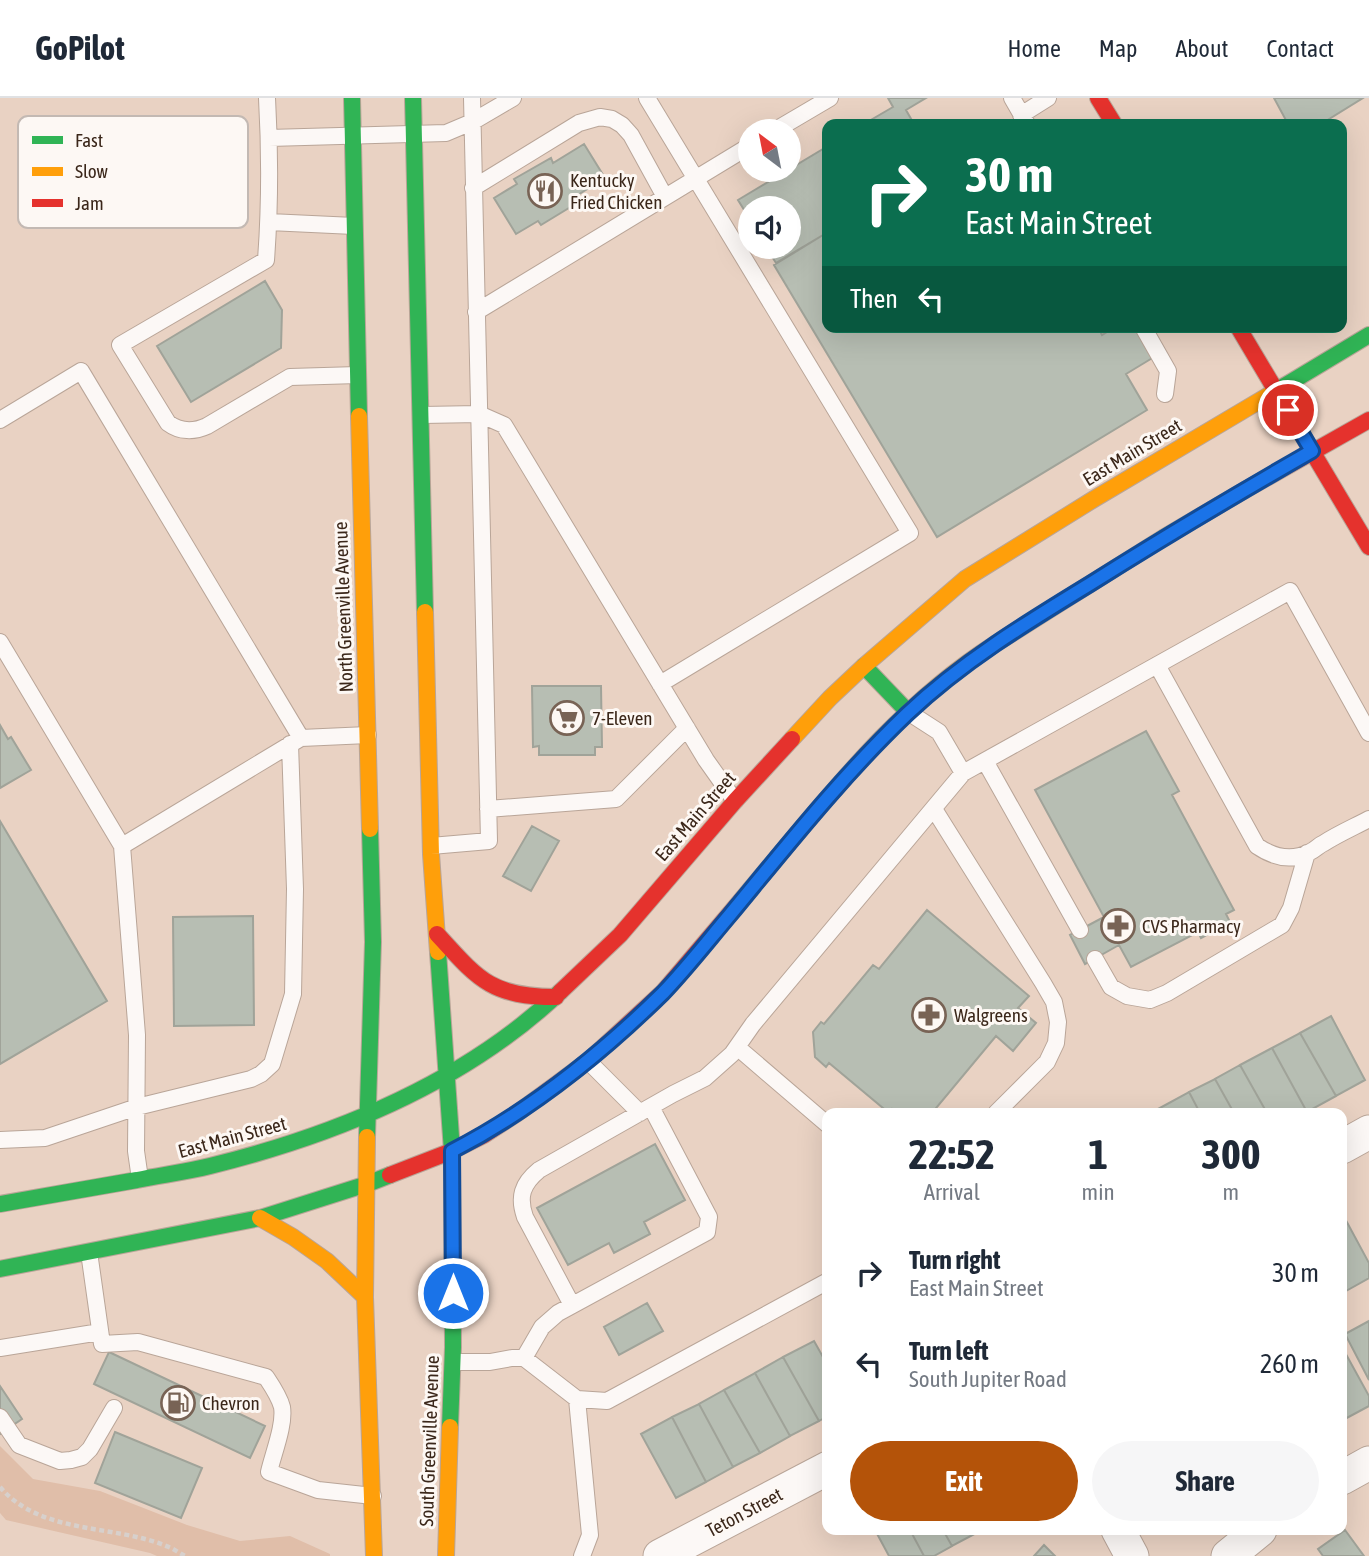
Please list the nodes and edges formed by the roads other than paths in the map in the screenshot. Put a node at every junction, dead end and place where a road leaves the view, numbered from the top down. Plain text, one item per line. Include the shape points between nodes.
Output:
1 (268, 98) edge
2 (352, 98) edge
3 (413, 98) edge
4 (472, 98) edge
5 (513, 98) edge
6 (648, 98) edge
7 (830, 98) edge
8 (1012, 98) edge
9 (1048, 98) edge
10 (1098, 98) edge
11 (794, 119) edge
12 (1024, 119) edge
13 (1111, 119) edge
14 (472, 122) junction
15 (414, 133) junction
16 (353, 135) junction
17 (269, 138) junction
18 (738, 153) edge
19 (696, 178) junction
20 (474, 188) junction
21 (665, 197) junction
22 (269, 222) junction
23 (355, 226) junction
24 (477, 312) junction
25 (1146, 333) edge
26 (1242, 333) edge
27 (1369, 335) edge
28 (358, 375) junction
29 (1276, 390) junction
30 (1165, 394) dead end
31 (479, 414) junction
32 (422, 415) junction
33 (0, 420) edge
34 (1369, 420) edge
35 (1312, 451) junction
36 (1369, 547) edge
37 (0, 642) edge
38 (1157, 665) junction
39 (864, 666) junction
40 (660, 684) junction
41 (908, 712) junction
42 (687, 728) junction
43 (1369, 733) edge
44 (368, 735) junction
45 (296, 741) junction
46 (985, 761) junction
47 (964, 773) junction
48 (735, 801) junction
49 (488, 808) junction
50 (934, 809) junction
51 (1369, 819) edge
52 (122, 846) junction
53 (431, 846) junction
54 (1307, 853) junction
55 (1080, 930) dead end
56 (437, 934) junction
57 (1095, 958) dead end
58 (556, 997) junction
59 (737, 1047) junction
60 (588, 1061) junction
61 (447, 1075) junction
62 (137, 1107) junction
63 (1001, 1108) edge
64 (645, 1110) junction
65 (367, 1115) junction
66 (822, 1120) edge
67 (1369, 1132) edge
68 (0, 1140) edge
69 (1347, 1144) edge
70 (452, 1151) junction
71 (140, 1180) junction
72 (367, 1184) junction
73 (0, 1204) edge
74 (260, 1218) junction
75 (89, 1251) junction
76 (0, 1269) edge
77 (822, 1284) edge
78 (365, 1297) junction
79 (572, 1305) junction
80 (100, 1332) junction
81 (0, 1348) edge
82 (524, 1358) junction
83 (453, 1362) junction
84 (577, 1399) junction
85 (114, 1408) dead end
86 (0, 1418) edge
87 (1369, 1463) edge
88 (822, 1471) edge
89 (1347, 1475) edge
90 (373, 1496) junction
91 (1121, 1535) edge
92 (1254, 1535) edge
93 (374, 1556) edge
94 (446, 1556) edge
95 (582, 1556) edge
96 (660, 1556) edge
97 (1132, 1556) edge
98 (1228, 1556) edge

1 - 17 lane
2 - 16 main road, North Greenville Avenue
3 - 15 main road
4 - 14 lane
5 - 14 lane
6 - 19 lane
7 - 11 lane
8 - 12 lane
9 - 12 lane
10 - 13 main road
14 - 15 lane via 446,133
14 - 20 lane
15 - 16 lane
15 - 32 main road
16 - 17 lane
16 - 23 main road, North Greenville Avenue
17 - 22 lane
18 - 19 lane
19 - 21 lane
19 - 40 lane via 910,533
20 - 21 lane via 579,123 600,117 612,119 631,135
20 - 24 lane
21 - 24 lane
22 - 23 lane
22 - 28 lane via 266,260 120,345 168,422 187,430 207,426 290,377
23 - 28 main road, North Greenville Avenue
24 - 31 lane
25 - 30 lane via 1168,371
26 - 29 main road
27 - 29 main road, East Main Street
28 - 44 main road, North Greenville Avenue
29 - 35 main road
29 - 39 main road, East Main Street via 965,579
31 - 32 lane
31 - 40 lane via 503,425
31 - 49 lane
32 - 53 main road
33 - 45 lane via 81,372
34 - 35 main road
35 - 36 main road
35 - 41 main road via 1022,626
37 - 52 lane
38 - 43 lane via 1290,591
38 - 46 lane
38 - 54 lane via 1257,846 1283,858
39 - 41 main road
39 - 48 main road, East Main Street
40 - 42 lane
41 - 47 lane via 939,732
41 - 60 main road via 812,815 663,992
42 - 48 lane
42 - 49 lane via 616,799
44 - 45 lane
44 - 65 main road, North Greenville Avenue via 373,942
45 - 52 lane
45 - 62 lane via 293,993 272,1064 251,1079
46 - 47 lane
46 - 55 lane
47 - 50 lane
48 - 58 main road, East Main Street via 620,935
49 - 53 lane via 489,841
50 - 59 lane
50 - 63 lane via 1054,1002 1056,1043 1047,1062
51 - 54 lane
52 - 62 lane via 137,1035
53 - 56 main road
54 - 57 lane via 1282,925 1167,993 1150,1000 1127,996 1111,987
56 - 58 main road via 470,969 498,989
56 - 61 main road
58 - 61 main road, East Main Street
59 - 64 lane via 705,1078
59 - 66 lane
60 - 64 lane
60 - 70 main road via 516,1114
61 - 65 main road, East Main Street
61 - 70 main road, South Greenville Avenue
62 - 68 lane via 45,1138
62 - 71 lane
64 - 79 lane via 539,1170 523,1191 525,1217
64 - 79 lane via 709,1217 707,1232
65 - 71 main road, East Main Street via 273,1149
65 - 72 main road
67 - 69 street
70 - 72 main road
70 - 83 main road, South Greenville Avenue
71 - 73 main road, East Main Street
72 - 74 main road
72 - 78 main road
74 - 75 main road
74 - 78 main road via 327,1261
75 - 76 main road
75 - 80 lane
77 - 84 lane via 607,1401
78 - 90 main road
79 - 82 lane via 542,1327
80 - 81 lane
80 - 90 lane via 102,1344 138,1342 266,1377 282,1406 269,1472 318,1490
82 - 83 lane
82 - 84 lane
83 - 94 main road, South Greenville Avenue
84 - 95 lane via 590,1535
85 - 86 lane via 82,1457 60,1461 19,1446
87 - 89 street
88 - 96 street, Teton Street
90 - 93 main road
91 - 97 street
92 - 98 street

